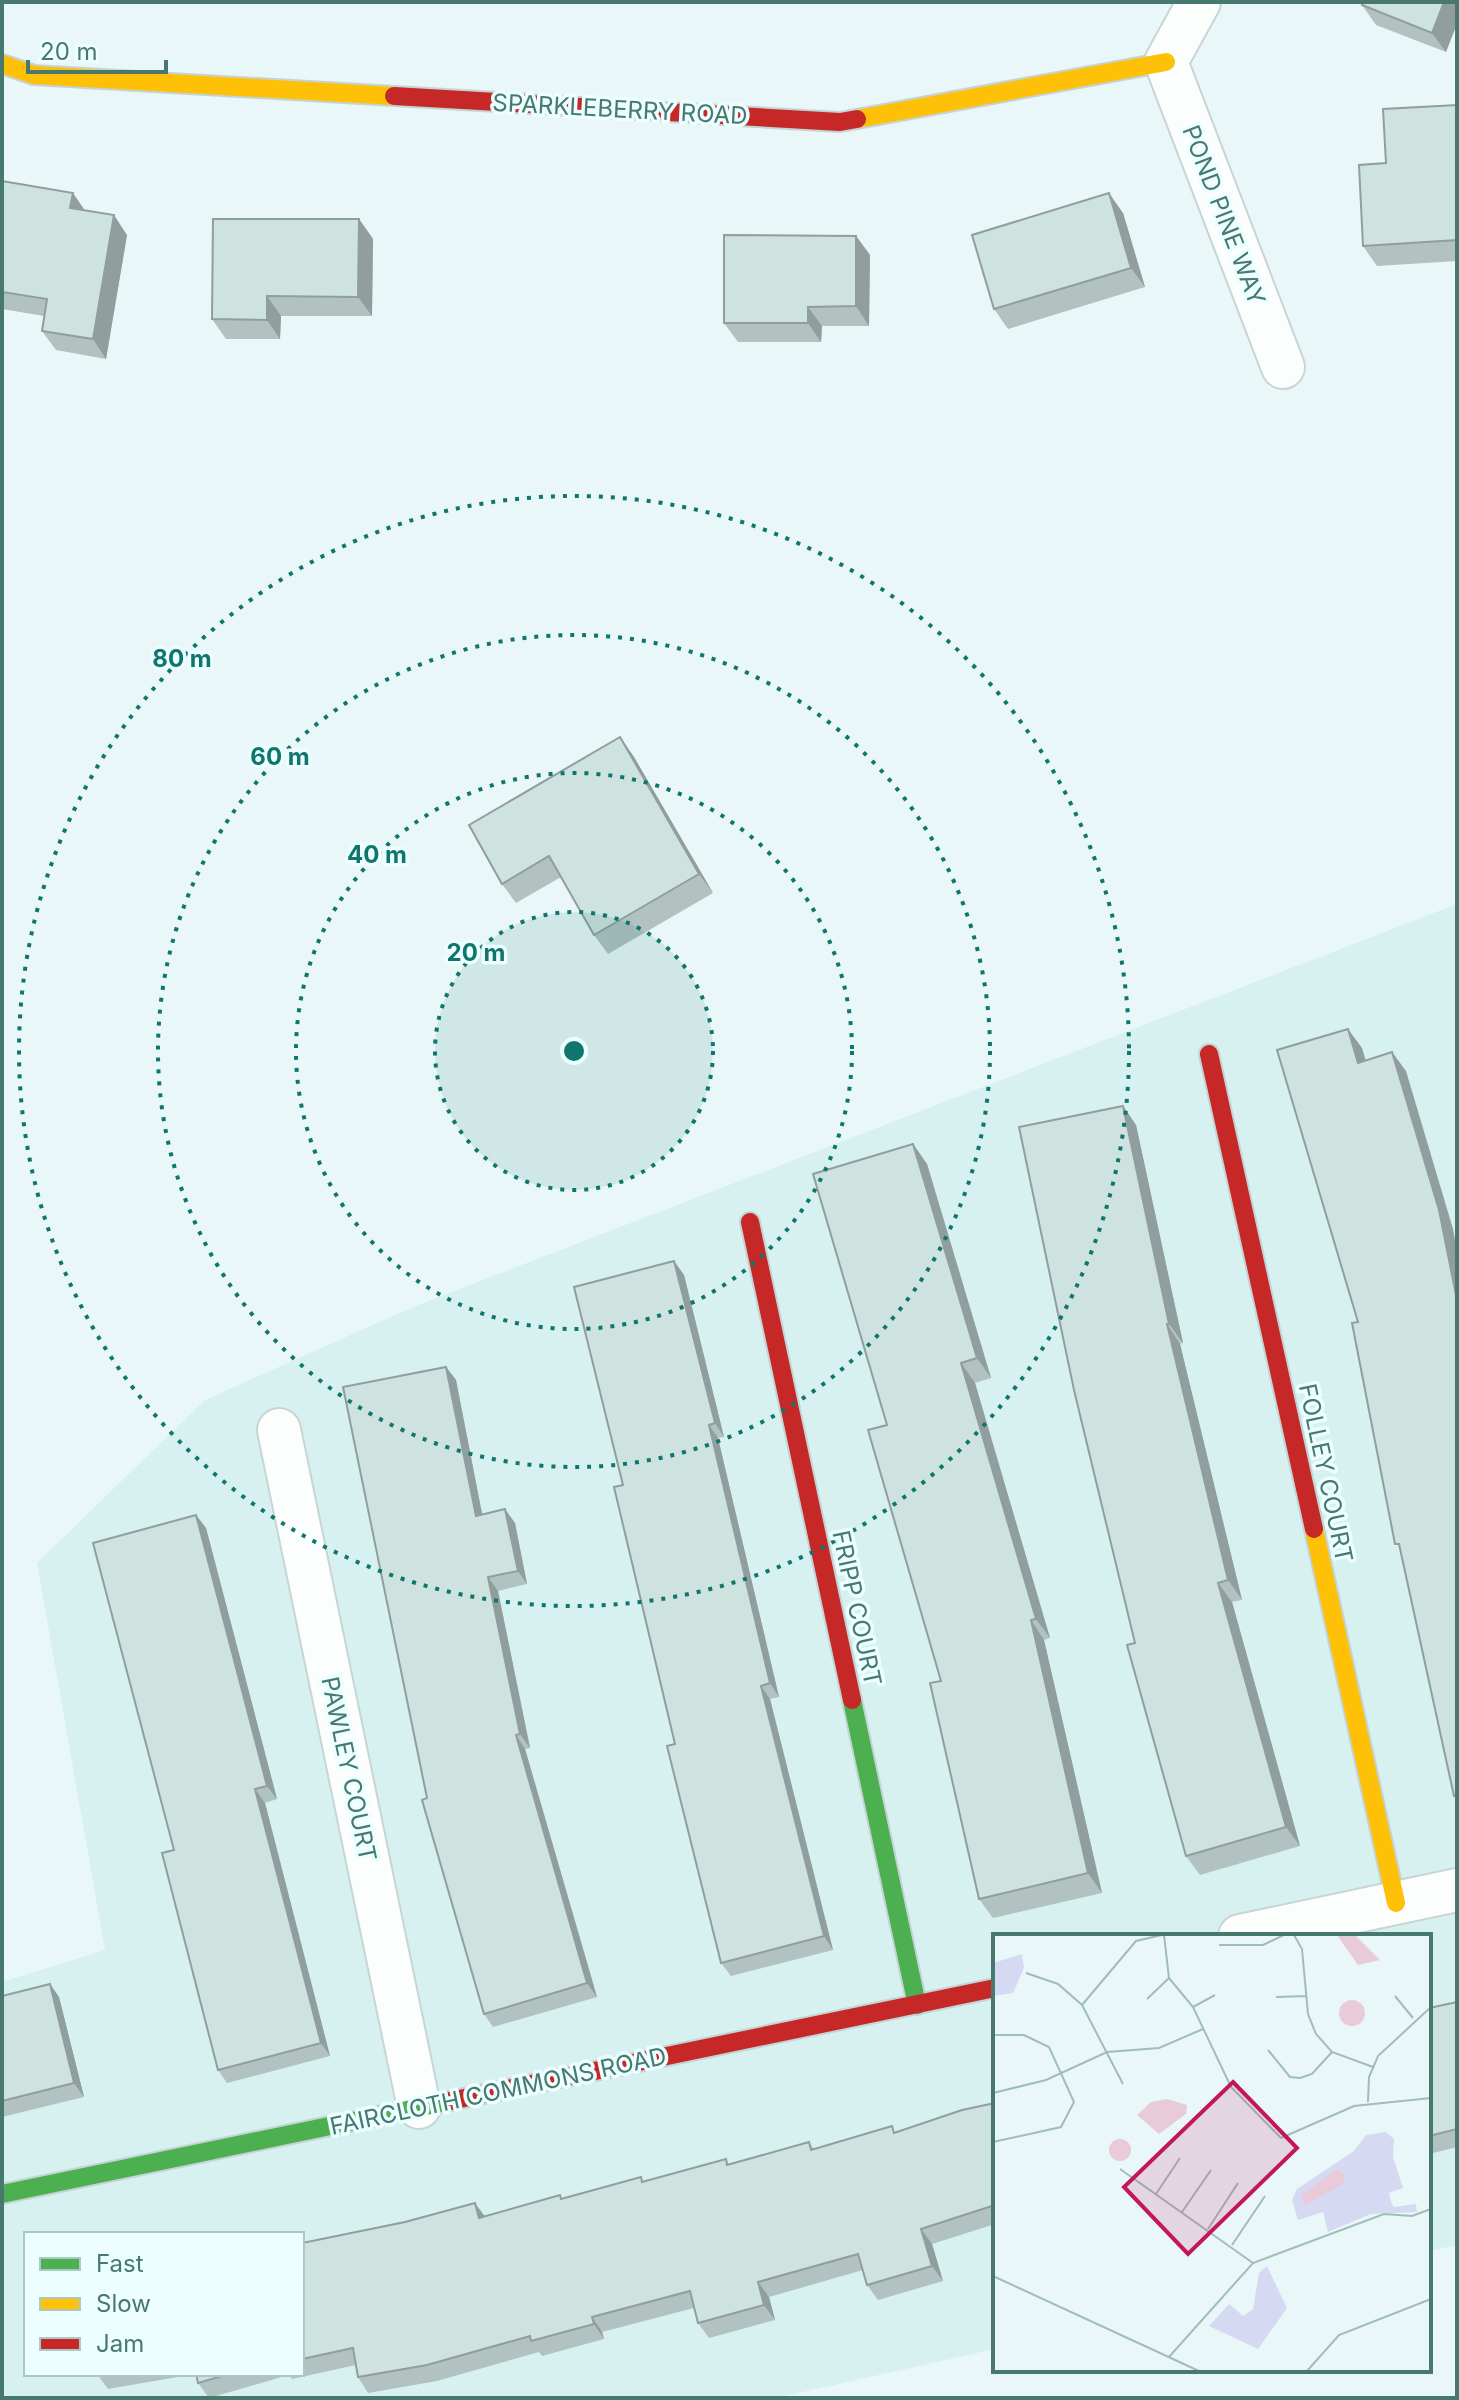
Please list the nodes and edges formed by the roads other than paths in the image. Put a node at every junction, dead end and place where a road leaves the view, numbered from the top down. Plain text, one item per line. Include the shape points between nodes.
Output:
1 (1199, 2) edge
2 (1166, 62) junction
3 (2, 64) edge
4 (1283, 367) dead end
5 (1209, 1054) dead end
6 (750, 1222) dead end
7 (279, 1430) dead end
8 (1457, 1890) edge
9 (1396, 1903) junction
10 (1249, 1934) edge
11 (993, 1988) edge
12 (917, 2005) junction
13 (419, 2107) junction
14 (2, 2194) edge

1 - 2 street
2 - 3 street, SPARKLEBERRY ROAD via 840,122 34,75
2 - 4 street, POND PINE WAY
5 - 9 street, FOLLEY COURT
6 - 12 street, FRIPP COURT
7 - 13 street, PAWLEY COURT
8 - 9 street
9 - 10 street
11 - 12 street, FAIRCLOTH COMMONS ROAD
12 - 13 street, FAIRCLOTH COMMONS ROAD
13 - 14 street, FAIRCLOTH COMMONS ROAD

